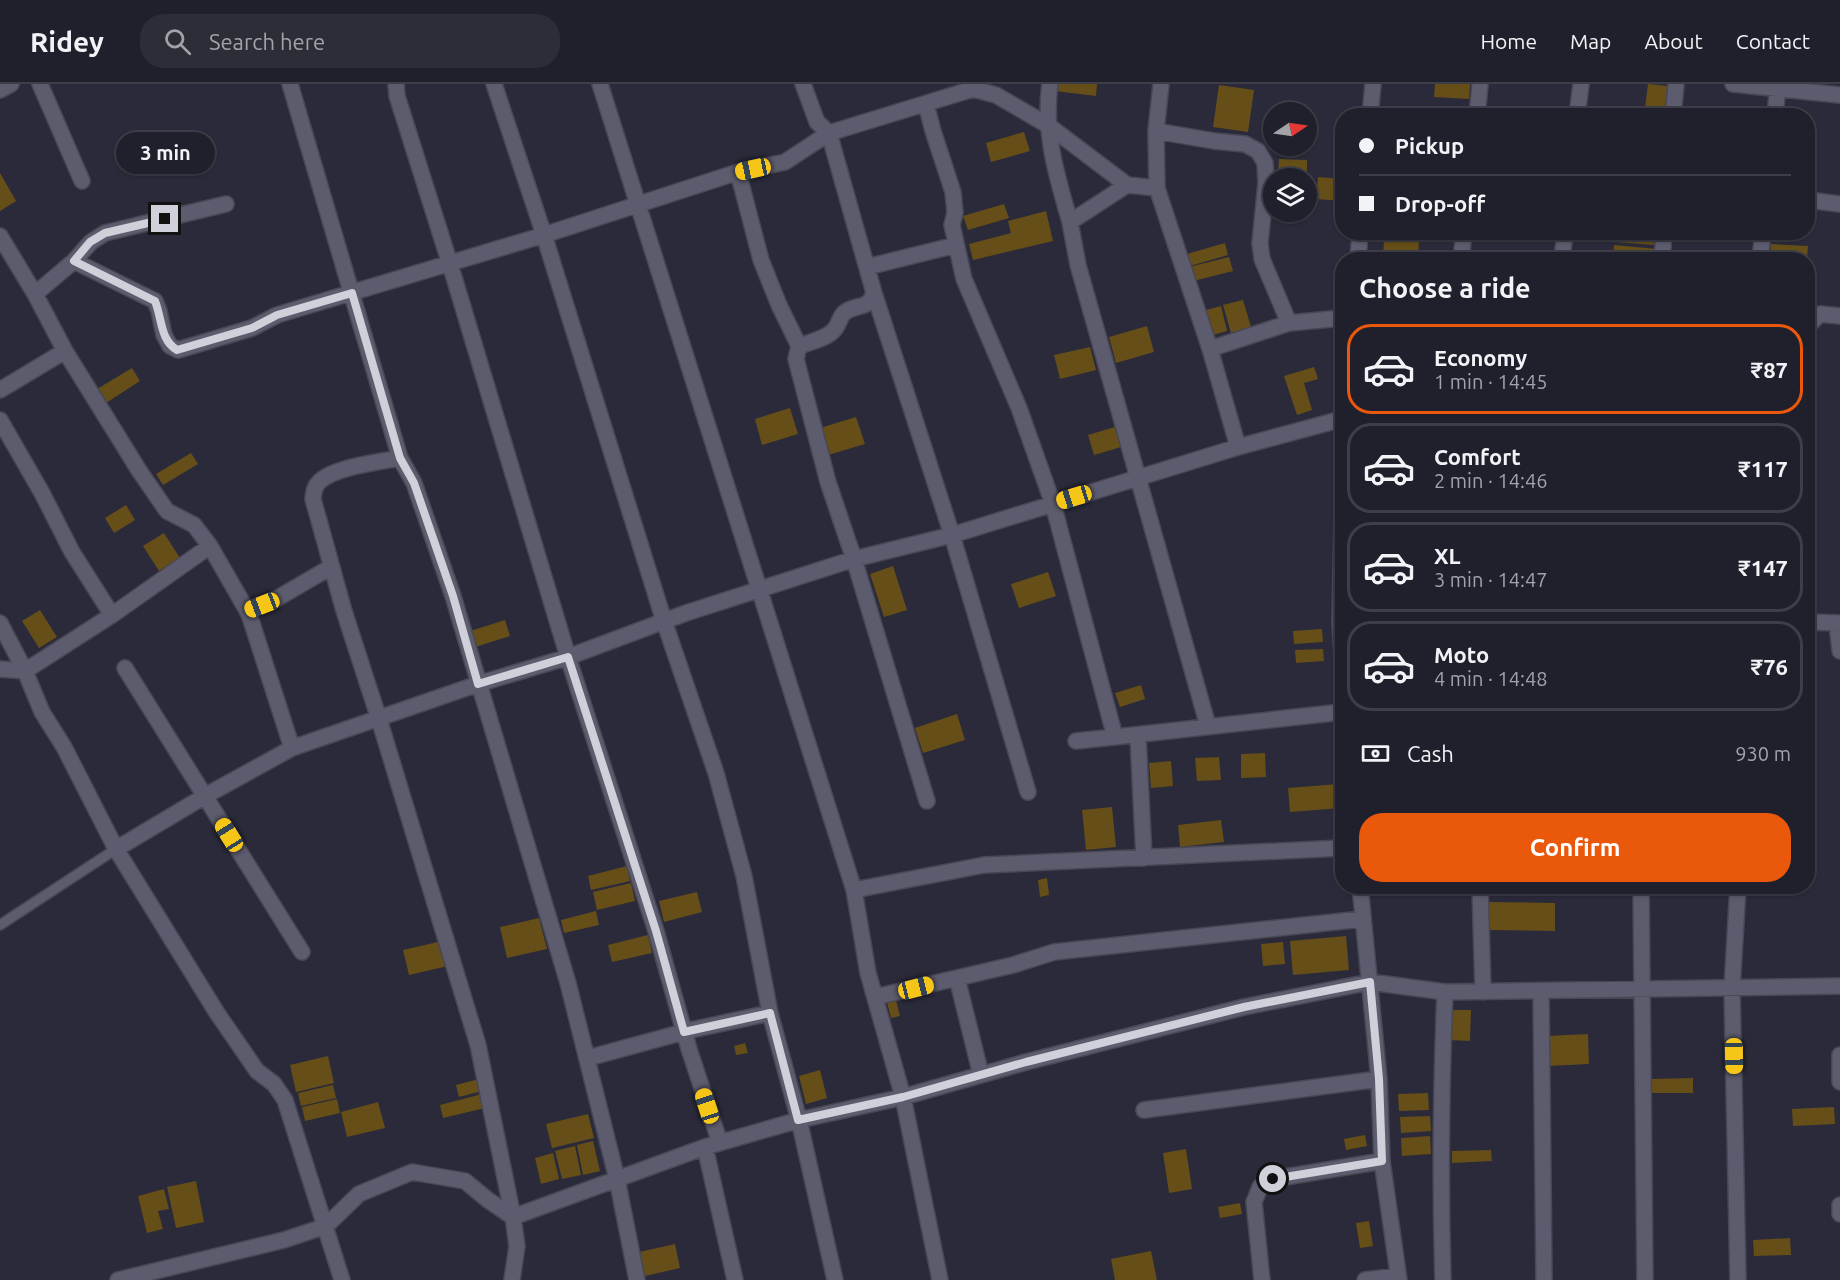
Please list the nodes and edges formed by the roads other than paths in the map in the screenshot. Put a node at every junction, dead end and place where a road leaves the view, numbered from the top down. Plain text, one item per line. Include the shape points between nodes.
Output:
1 (11, 84) edge
2 (40, 84) edge
3 (290, 84) edge
4 (396, 84) edge
5 (494, 84) edge
6 (600, 84) edge
7 (803, 84) edge
8 (1050, 84) edge
9 (1161, 84) edge
10 (1373, 84) edge
11 (1480, 84) edge
12 (1581, 84) edge
13 (1676, 84) edge
14 (1732, 84) edge
15 (973, 86) edge
16 (1778, 87) edge
17 (0, 90) edge
18 (1833, 91) edge
19 (926, 104) junction
20 (1371, 108) edge
21 (1478, 108) edge
22 (1578, 108) edge
23 (1674, 108) edge
24 (1776, 108) edge
25 (1049, 126) junction
26 (1156, 131) junction
27 (829, 133) junction
28 (738, 172) junction
29 (82, 181) dead end
30 (1127, 185) junction
31 (1157, 188) junction
32 (1815, 201) edge
33 (226, 204) dead end
34 (1840, 204) edge
35 (639, 205) junction
36 (1070, 222) junction
37 (544, 235) junction
38 (0, 236) edge
39 (956, 244) junction
40 (74, 261) junction
41 (450, 264) junction
42 (867, 267) junction
43 (352, 293) junction
44 (874, 293) junction
45 (35, 294) junction
46 (1840, 316) edge
47 (1335, 319) edge
48 (1815, 319) edge
49 (1289, 323) junction
50 (799, 346) junction
51 (1210, 349) junction
52 (65, 351) junction
53 (0, 390) edge
54 (0, 420) edge
55 (1335, 421) edge
56 (1238, 447) junction
57 (400, 458) junction
58 (1139, 477) junction
59 (1053, 504) junction
60 (952, 535) junction
61 (210, 546) junction
62 (854, 559) junction
63 (332, 567) junction
64 (759, 589) junction
65 (247, 611) junction
66 (112, 615) junction
67 (664, 621) junction
68 (1815, 622) edge
69 (0, 623) edge
70 (1839, 623) edge
71 (1840, 651) edge
72 (568, 657) junction
73 (125, 668) dead end
74 (0, 669) edge
75 (25, 671) junction
76 (478, 684) junction
77 (1335, 713) edge
78 (379, 718) junction
79 (1208, 726) junction
80 (1138, 736) junction
81 (1115, 737) junction
82 (1076, 741) dead end
83 (292, 748) junction
84 (1028, 792) dead end
85 (205, 796) junction
86 (927, 801) dead end
87 (1335, 848) edge
88 (116, 849) junction
89 (1144, 858) junction
90 (854, 890) junction
91 (1360, 894) edge
92 (1480, 894) edge
93 (1641, 894) edge
94 (1738, 894) edge
95 (1362, 919) junction
96 (0, 925) edge
97 (302, 952) dead end
98 (957, 978) junction
99 (1370, 982) junction
100 (1840, 986) edge
101 (1732, 989) junction
102 (1642, 990) junction
103 (1541, 991) junction
104 (1484, 992) junction
105 (1445, 993) junction
106 (875, 997) junction
107 (770, 1013) junction
108 (684, 1032) junction
109 (1840, 1055) edge
110 (588, 1058) junction
111 (981, 1075) junction
112 (1379, 1079) junction
113 (1840, 1082) edge
114 (903, 1097) junction
115 (1144, 1110) dead end
116 (798, 1120) junction
117 (712, 1145) junction
118 (1382, 1161) junction
119 (617, 1179) junction
120 (1840, 1205) edge
121 (1840, 1214) edge
122 (513, 1217) junction
123 (326, 1226) junction
124 (1399, 1278) edge
125 (118, 1280) edge
126 (342, 1280) edge
127 (512, 1280) edge
128 (638, 1280) edge
129 (735, 1280) edge
130 (835, 1280) edge
131 (940, 1280) edge
132 (1262, 1280) edge
133 (1365, 1280) edge
134 (1443, 1280) edge
135 (1544, 1280) edge
136 (1645, 1280) edge
137 (1738, 1280) edge

1 - 17 street
2 - 29 street
3 - 43 street
4 - 41 street
5 - 37 street
6 - 35 street
7 - 27 street via 817,122
8 - 25 street
9 - 26 street
10 - 20 street
11 - 21 street
12 - 22 street
13 - 23 street
14 - 16 street
15 - 19 street
15 - 25 street
16 - 18 street
16 - 24 street
19 - 27 street
19 - 39 street via 953,192
25 - 30 street
25 - 36 street via 1055,172
26 - 31 street
26 - 49 street via 1245,144 1258,152 1265,163 1266,183 1262,259
27 - 28 street via 785,162
27 - 42 street
28 - 35 street
28 - 50 street via 761,260
30 - 31 street
30 - 36 street
31 - 51 street
32 - 34 street
33 - 40 street via 105,233 90,242
35 - 37 street
35 - 64 street
36 - 58 street via 1078,265
37 - 41 street
37 - 67 street
38 - 45 street
39 - 42 street
39 - 59 street via 964,279 1019,408
40 - 43 street via 155,301 164,335 177,350
40 - 45 street
41 - 43 street
41 - 72 street
42 - 44 street
43 - 57 street
44 - 50 street via 866,305 843,314 833,332
44 - 60 street
45 - 52 street
46 - 48 street via 1820,314
47 - 49 street
49 - 51 street
50 - 62 street via 796,359 812,424
51 - 56 street
52 - 53 street
52 - 61 street via 167,511 194,525
54 - 66 street via 72,552
55 - 56 street
56 - 58 street
57 - 63 street via 353,466 320,480 314,488 313,499
57 - 76 street via 414,483 453,596
58 - 59 street
58 - 79 street
59 - 60 street
59 - 81 street
60 - 62 street
60 - 84 street
61 - 65 street
61 - 66 street
62 - 64 street
62 - 86 street
63 - 65 street
63 - 78 street
64 - 67 street
64 - 90 street
65 - 83 street
66 - 75 street
67 - 72 street
67 - 107 street via 716,774 744,876
68 - 70 street
69 - 75 street
70 - 71 street
72 - 76 street
72 - 108 street via 656,931
73 - 85 street
74 - 75 street
75 - 88 street via 42,712
76 - 78 street
76 - 110 street
77 - 79 street
78 - 83 street
78 - 122 street via 478,1045
79 - 80 street
80 - 81 street
80 - 89 street
81 - 82 street
83 - 85 street
85 - 88 street
85 - 97 street
87 - 89 street
88 - 96 lane
88 - 123 street via 256,1071 274,1084 285,1100
89 - 90 street via 984,865
90 - 106 street
91 - 95 street
92 - 104 street
93 - 102 street
94 - 101 street
95 - 98 street via 1054,952
95 - 99 street
98 - 106 street
98 - 111 street
99 - 105 street
99 - 111 street via 1244,1007
99 - 112 street
100 - 101 street
101 - 102 street
101 - 137 street
102 - 103 street
102 - 136 street
103 - 104 street
103 - 135 street
104 - 105 street
105 - 134 street via 1440,1192
106 - 114 street
107 - 108 street
107 - 116 street
108 - 110 street
108 - 117 street
109 - 113 street
110 - 119 street
111 - 114 street
112 - 115 street
112 - 118 street
114 - 116 street
114 - 131 street
116 - 117 street
116 - 130 street
117 - 119 street
117 - 129 street
118 - 124 street
118 - 132 street via 1273,1179 1260,1187 1254,1202
119 - 122 street
119 - 128 street
120 - 121 street
122 - 123 street via 465,1181 412,1172 359,1194
122 - 127 street via 517,1246
123 - 125 street
123 - 126 street
124 - 133 street

